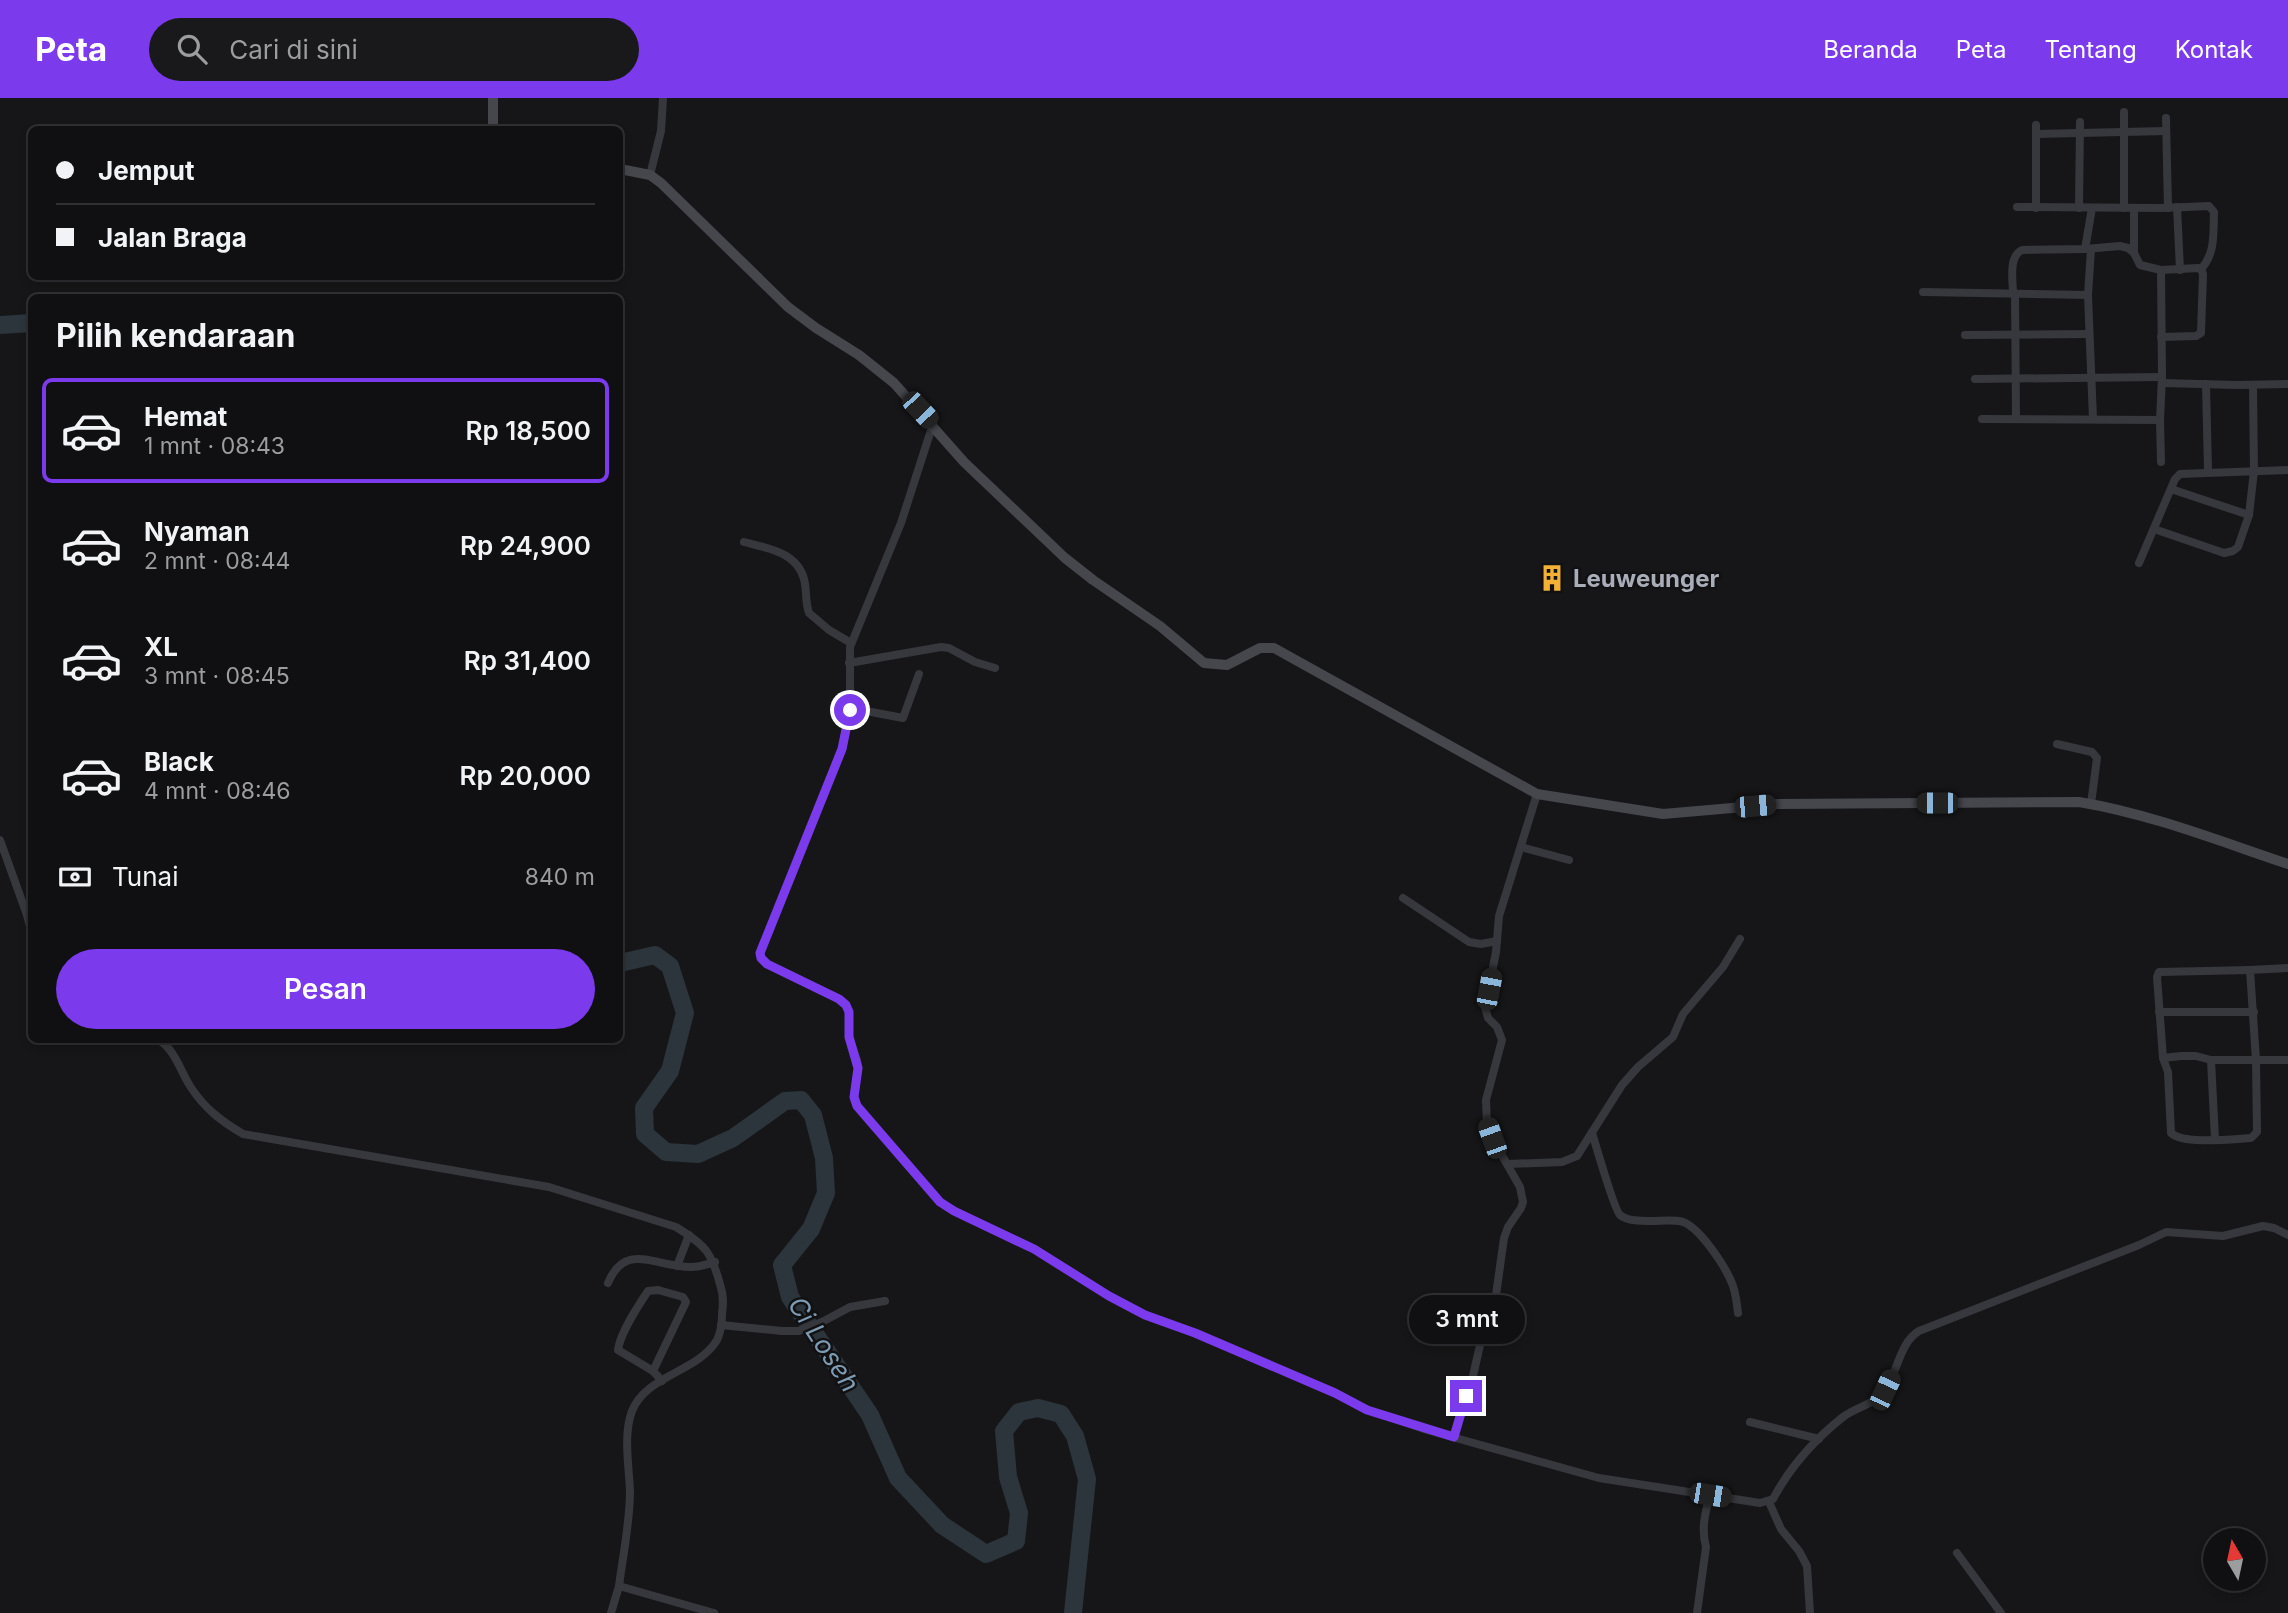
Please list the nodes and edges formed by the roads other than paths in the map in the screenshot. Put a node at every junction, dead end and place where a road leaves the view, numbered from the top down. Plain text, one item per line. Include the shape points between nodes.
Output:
1 (494, 98) edge
2 (663, 98) edge
3 (2124, 112) dead end
4 (2165, 118) dead end
5 (2080, 122) dead end
6 (493, 126) edge
7 (2166, 131) junction
8 (2123, 132) junction
9 (2080, 133) junction
10 (623, 170) edge
11 (650, 175) junction
12 (2017, 207) dead end
13 (2036, 208) junction
14 (2079, 208) junction
15 (2092, 208) junction
16 (2124, 208) junction
17 (2134, 208) junction
18 (2173, 208) junction
19 (2088, 249) junction
20 (2134, 253) junction
21 (2201, 269) junction
22 (2161, 270) junction
23 (2180, 270) junction
24 (1923, 292) dead end
25 (2014, 294) junction
26 (2088, 295) junction
27 (2016, 334) junction
28 (2089, 334) junction
29 (1965, 335) dead end
30 (2161, 337) junction
31 (2090, 378) junction
32 (1975, 379) dead end
33 (2017, 379) junction
34 (2162, 380) junction
35 (2206, 384) junction
36 (2288, 384) edge
37 (2253, 385) junction
38 (1982, 419) dead end
39 (2016, 419) junction
40 (2093, 419) junction
41 (2160, 420) junction
42 (933, 424) junction
43 (2161, 461) dead end
44 (2288, 470) edge
45 (2208, 471) junction
46 (2254, 471) junction
47 (2171, 489) junction
48 (2249, 515) junction
49 (2154, 529) junction
50 (744, 542) dead end
51 (2139, 563) dead end
52 (850, 652) junction
53 (995, 668) dead end
54 (919, 674) dead end
55 (850, 708) junction
56 (2057, 744) dead end
57 (1537, 794) junction
58 (2091, 804) junction
59 (0, 840) edge
60 (1521, 846) junction
61 (3, 854) edge
62 (1569, 860) dead end
63 (2288, 864) edge
64 (1403, 898) dead end
65 (28, 923) edge
66 (1740, 939) dead end
67 (1497, 941) junction
68 (2288, 968) edge
69 (2250, 970) junction
70 (2159, 1012) junction
71 (2253, 1012) junction
72 (162, 1043) edge
73 (2163, 1058) junction
74 (2211, 1060) junction
75 (2256, 1060) junction
76 (2288, 1060) edge
77 (1592, 1133) junction
78 (2216, 1139) junction
79 (1508, 1164) junction
80 (689, 1234) junction
81 (2288, 1235) edge
82 (715, 1262) junction
83 (677, 1265) junction
84 (608, 1283) dead end
85 (885, 1301) dead end
86 (1738, 1313) dead end
87 (721, 1325) junction
88 (653, 1371) junction
89 (662, 1381) junction
90 (1751, 1422) dead end
91 (1454, 1437) junction
92 (1819, 1439) junction
93 (1710, 1495) junction
94 (1769, 1502) junction
95 (1957, 1553) dead end
96 (619, 1586) junction
97 (611, 1613) edge
98 (714, 1613) edge
99 (1697, 1613) edge
100 (1810, 1613) edge
101 (2001, 1613) edge

1 - 6 street
2 - 11 street via 661,131
3 - 8 street
4 - 7 street
5 - 9 street
7 - 8 street
7 - 18 street
8 - 9 street
8 - 16 street
9 - 13 street via 2036,129
9 - 14 street
10 - 11 street
11 - 42 street via 788,307 894,383
12 - 13 street
13 - 14 street
14 - 15 street
15 - 16 street
15 - 19 street
16 - 17 street
17 - 18 street
17 - 20 street
18 - 21 street via 2209,206 2214,212 2212,251
18 - 23 street
19 - 20 street via 2120,246
19 - 25 street via 2017,253
19 - 26 street
20 - 22 street via 2140,265
21 - 23 street
21 - 30 street via 2201,333
22 - 23 street
22 - 30 street
24 - 25 street
25 - 26 street
25 - 27 street
26 - 28 street
27 - 28 street
27 - 29 street
27 - 33 street
28 - 31 street
30 - 34 street
31 - 33 street
31 - 34 street
31 - 40 street
32 - 33 street
33 - 39 street
34 - 35 street
34 - 41 street
35 - 37 street
35 - 45 street
36 - 37 street
37 - 46 street
38 - 39 street
39 - 40 street
40 - 41 street
41 - 43 street
42 - 52 street via 901,523
42 - 57 street via 964,462 1065,558 1205,663 1227,665 1260,648 1274,648
44 - 46 street
45 - 46 street
45 - 47 street via 2180,474
46 - 48 street
47 - 48 street
47 - 49 street
48 - 49 street via 2238,547 2228,553
49 - 51 street
50 - 52 street via 796,562 804,579 809,613
52 - 53 street via 949,648
52 - 55 street
54 - 55 street via 903,718
55 - 91 street via 842,749 760,953 767,964 846,1005 850,1045 858,1068 854,1097 862,1112 940,1202 1034,1249 1109,1296 1367,1410
56 - 58 street via 2092,752 2097,758
57 - 58 street via 1663,814 1778,804
57 - 60 street
58 - 63 street via 2154,819
59 - 61 street
60 - 62 street
60 - 67 street via 1499,916
61 - 65 street
64 - 67 street via 1469,942
66 - 77 street via 1683,1014 1673,1037 1622,1085
67 - 79 street via 1485,1007 1502,1040 1486,1112 1492,1138
68 - 69 street
69 - 70 street via 2162,971 2157,977
69 - 71 street
70 - 71 street
70 - 73 street
71 - 75 street
72 - 80 street via 211,1114 243,1134 549,1187
73 - 74 street
73 - 78 street via 2171,1133 2179,1138
74 - 75 street
74 - 78 street
75 - 76 street
75 - 78 street via 2257,1132 2251,1138
77 - 79 street via 1570,1160
77 - 86 street via 1614,1208 1634,1220 1689,1225 1733,1285
79 - 91 street via 1523,1202 1504,1238 1496,1295
80 - 82 street
80 - 83 street
81 - 92 street via 2263,1226 2223,1236 2162,1233 1919,1331 1909,1339 1885,1390 1845,1415
82 - 83 street
82 - 87 street via 723,1296
83 - 84 street via 633,1258 619,1264
85 - 87 street via 850,1307 799,1331
87 - 89 street via 716,1342
88 - 88 street via 620,1352 618,1346 648,1291 658,1290 686,1302
88 - 89 street
89 - 96 street via 633,1410 629,1506
90 - 92 street
91 - 93 street via 1599,1478
92 - 94 street via 1796,1462
93 - 94 street
93 - 99 street
94 - 100 street via 1807,1566
95 - 101 street
96 - 97 street
96 - 98 street

